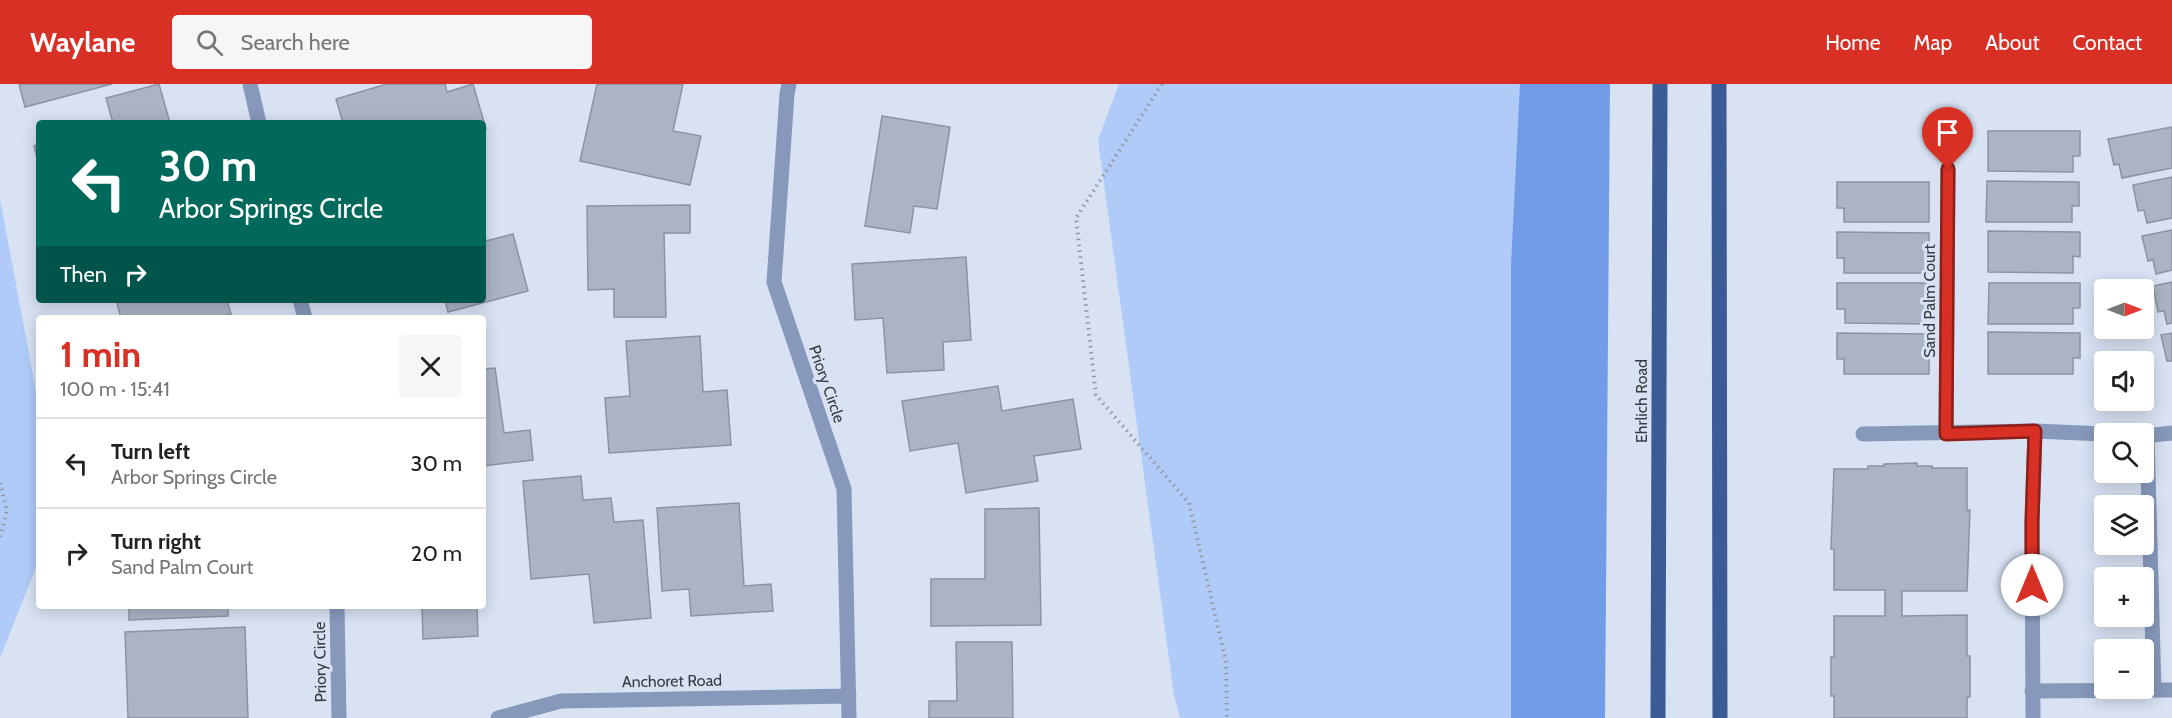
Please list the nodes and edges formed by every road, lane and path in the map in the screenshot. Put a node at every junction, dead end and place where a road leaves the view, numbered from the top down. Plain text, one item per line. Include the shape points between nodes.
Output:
1 (250, 84) edge
2 (789, 84) edge
3 (1162, 84) edge
4 (1660, 84) edge
5 (1719, 84) edge
6 (258, 120) edge
7 (1948, 169) dead end
8 (2035, 431) junction
9 (2172, 433) edge
10 (1863, 434) dead end
11 (1946, 434) junction
12 (2094, 434) edge
13 (2154, 435) edge
14 (0, 483) edge
15 (2147, 483) edge
16 (0, 538) edge
17 (337, 609) edge
18 (2152, 639) edge
19 (2094, 690) edge
20 (2154, 690) edge
21 (2172, 690) edge
22 (2032, 691) junction
23 (849, 696) junction
24 (339, 718) edge
25 (498, 718) edge
26 (849, 718) edge
27 (1227, 718) edge
28 (1658, 718) edge
29 (1720, 718) edge
30 (2033, 718) edge

1 - 6 street
2 - 23 street, Priory Circle via 774,282 844,489
3 - 27 path via 1076,218 1096,395 1189,503 1226,662
4 - 28 main road, Ehrlich Road
5 - 29 main road
7 - 11 street, Sand Palm Court
8 - 11 street
8 - 12 street
8 - 22 street
9 - 13 street
10 - 11 street
14 - 16 path via 7,510
15 - 18 street
17 - 24 street, Priory Circle
19 - 22 street
20 - 21 street
22 - 30 street
23 - 25 street, Anchoret Road via 561,701
23 - 26 street, Priory Circle

